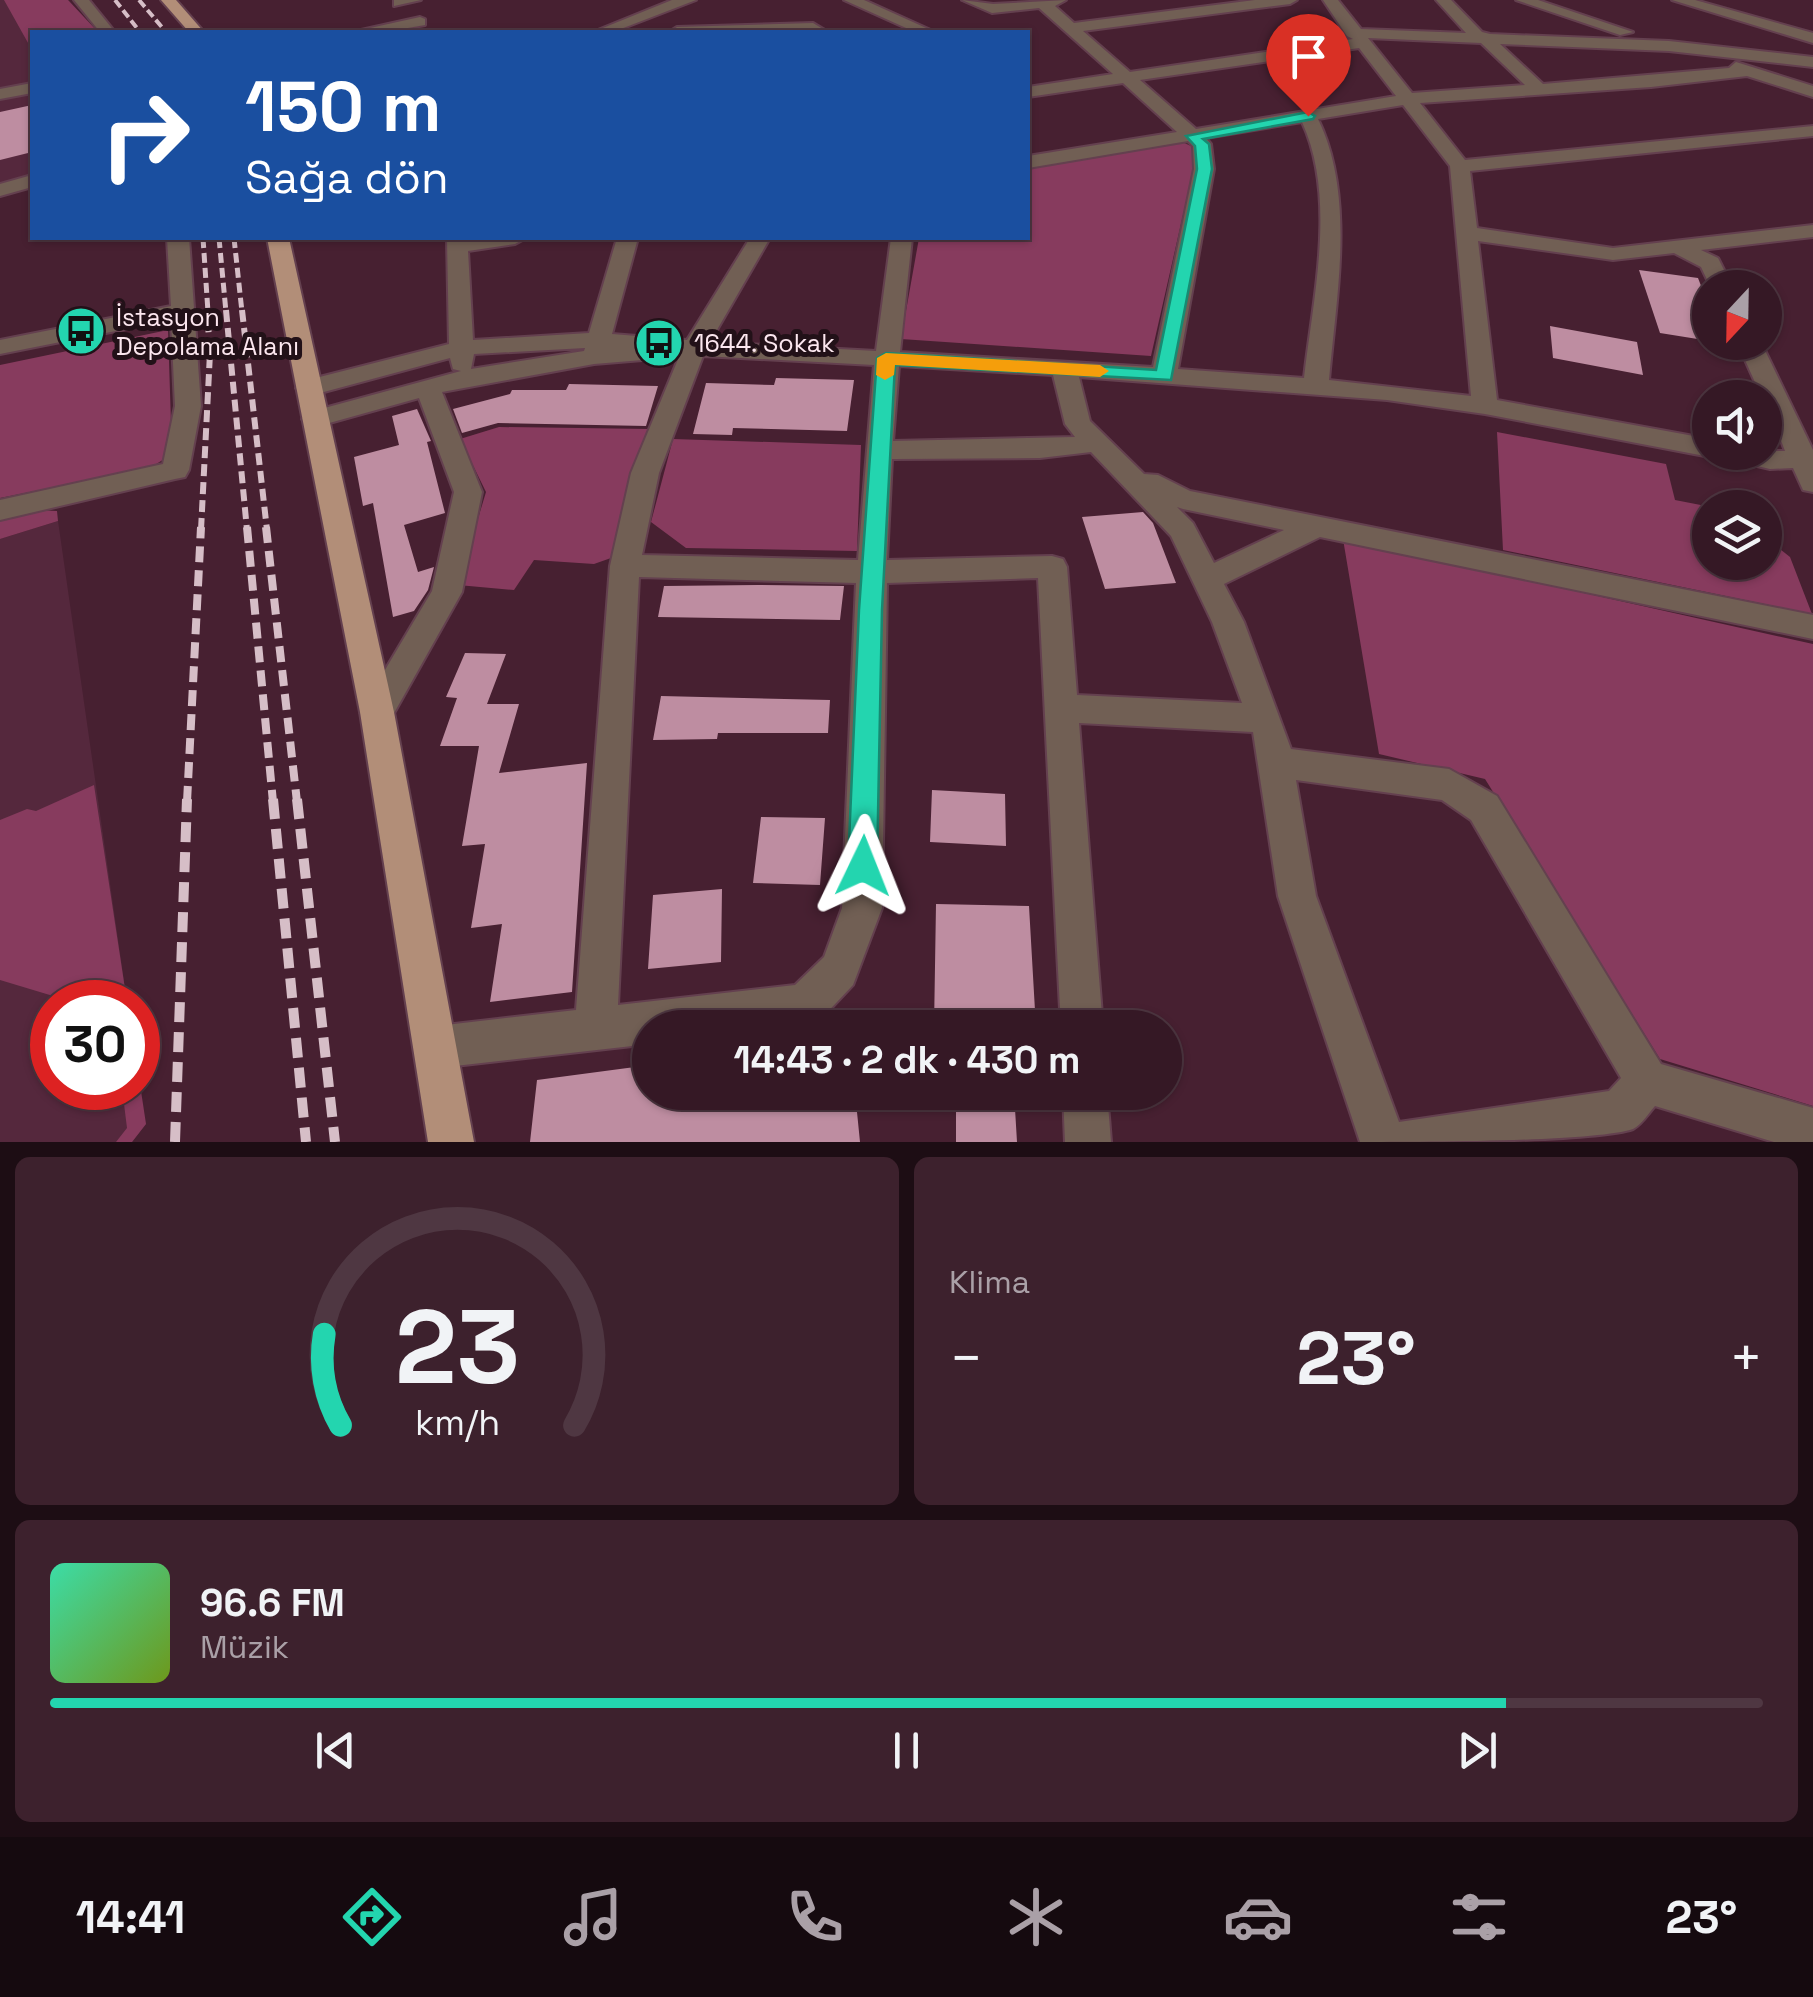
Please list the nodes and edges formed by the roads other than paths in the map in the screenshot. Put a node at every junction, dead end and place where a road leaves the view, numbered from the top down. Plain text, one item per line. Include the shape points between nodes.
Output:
1 (81, 0) edge
2 (168, 0) edge
3 (689, 0) edge
4 (851, 0) edge
5 (970, 0) edge
6 (1290, 0) edge
7 (1330, 0) edge
8 (1442, 0) edge
9 (1524, 0) edge
10 (1678, 0) edge
11 (403, 1) edge
12 (1050, 1) edge
13 (1260, 2) edge
14 (654, 3) edge
15 (425, 28) edge
16 (1067, 28) junction
17 (106, 30) edge
18 (195, 30) edge
19 (392, 30) edge
20 (605, 30) edge
21 (741, 30) edge
22 (816, 30) edge
23 (922, 30) edge
24 (1480, 36) junction
25 (1356, 38) junction
26 (1813, 38) edge
27 (1669, 46) junction
28 (1813, 62) edge
29 (1747, 71) junction
30 (1122, 75) junction
31 (30, 88) edge
32 (1538, 89) junction
33 (1030, 92) edge
34 (1813, 92) edge
35 (0, 94) edge
36 (1408, 99) junction
37 (1308, 116) junction
38 (1813, 131) edge
39 (1192, 136) junction
40 (1030, 162) edge
41 (1460, 166) junction
42 (30, 182) edge
43 (0, 190) edge
44 (1813, 231) edge
45 (1467, 233) junction
46 (178, 240) edge
47 (278, 240) edge
48 (486, 240) edge
49 (627, 240) edge
50 (759, 240) edge
51 (902, 240) edge
52 (457, 242) edge
53 (1678, 247) junction
54 (1713, 270) edge
55 (180, 311) junction
56 (0, 347) edge
57 (461, 348) junction
58 (694, 348) junction
59 (597, 349) junction
60 (886, 358) junction
61 (1758, 360) edge
62 (1064, 368) junction
63 (1164, 376) junction
64 (463, 378) junction
65 (1316, 386) junction
66 (428, 388) junction
67 (312, 403) junction
68 (1485, 406) junction
69 (1097, 443) junction
70 (1692, 445) edge
71 (880, 450) junction
72 (1782, 462) edge
73 (1810, 467) edge
74 (1123, 470) junction
75 (0, 510) edge
76 (1320, 525) junction
77 (626, 566) junction
78 (873, 572) junction
79 (1207, 579) junction
80 (1813, 627) edge
81 (1062, 708) junction
82 (377, 712) junction
83 (1265, 718) junction
84 (1276, 762) junction
85 (1081, 1010) edge
86 (596, 1030) junction
87 (437, 1047) junction
88 (1647, 1082) junction
89 (1086, 1110) edge
90 (1813, 1131) edge
91 (451, 1142) edge
92 (1088, 1142) edge
93 (1383, 1142) edge
94 (1406, 1142) edge

1 - 17 street
2 - 18 main road
3 - 14 street
4 - 23 street
5 - 12 street via 992,9
6 - 13 street
7 - 25 street
8 - 24 street
9 - 27 street
10 - 26 street
11 - 15 street
12 - 16 street
13 - 16 street
14 - 20 street
15 - 19 street
16 - 30 street
21 - 22 street
24 - 25 street
24 - 27 street
24 - 32 street
25 - 30 street
25 - 36 street
27 - 28 street
27 - 29 street
29 - 32 street
29 - 34 street
30 - 33 street
30 - 39 street
31 - 35 street
32 - 36 street
36 - 37 street
36 - 41 street
37 - 39 street
37 - 65 street via 1319,132 1327,172
38 - 41 street
39 - 40 street
39 - 63 street via 1202,144 1204,169
41 - 45 street
42 - 43 street
44 - 53 street
45 - 53 street via 1613,254
45 - 68 street
46 - 55 street
47 - 67 main road
48 - 52 street
49 - 59 street
50 - 58 street
51 - 60 street
52 - 57 street
53 - 54 street
55 - 56 street
55 - 75 street via 188,406 175,470
57 - 59 street
57 - 64 street
57 - 67 street
58 - 59 street
58 - 60 street
58 - 77 street via 645,473
59 - 64 street
60 - 62 street
60 - 71 street
61 - 73 street
62 - 63 street
62 - 69 street via 1078,424
63 - 65 street
64 - 66 street
65 - 68 street
66 - 67 street
66 - 82 street via 468,492 448,592
67 - 82 main road
68 - 70 street
69 - 71 street
69 - 74 street
71 - 78 street
72 - 73 street
74 - 76 street via 1182,500
74 - 79 street via 1183,530
76 - 79 street
76 - 80 street
77 - 78 street
77 - 86 street
78 - 81 street via 1052,567
78 - 86 street via 862,908 839,972 805,1006
79 - 83 street
81 - 83 street
81 - 85 street
82 - 87 main road
83 - 84 street
84 - 88 street via 1449,785 1484,808
84 - 93 street via 1298,896
86 - 87 street
87 - 91 main road
88 - 90 street
88 - 94 street via 1620,1112
89 - 92 street

